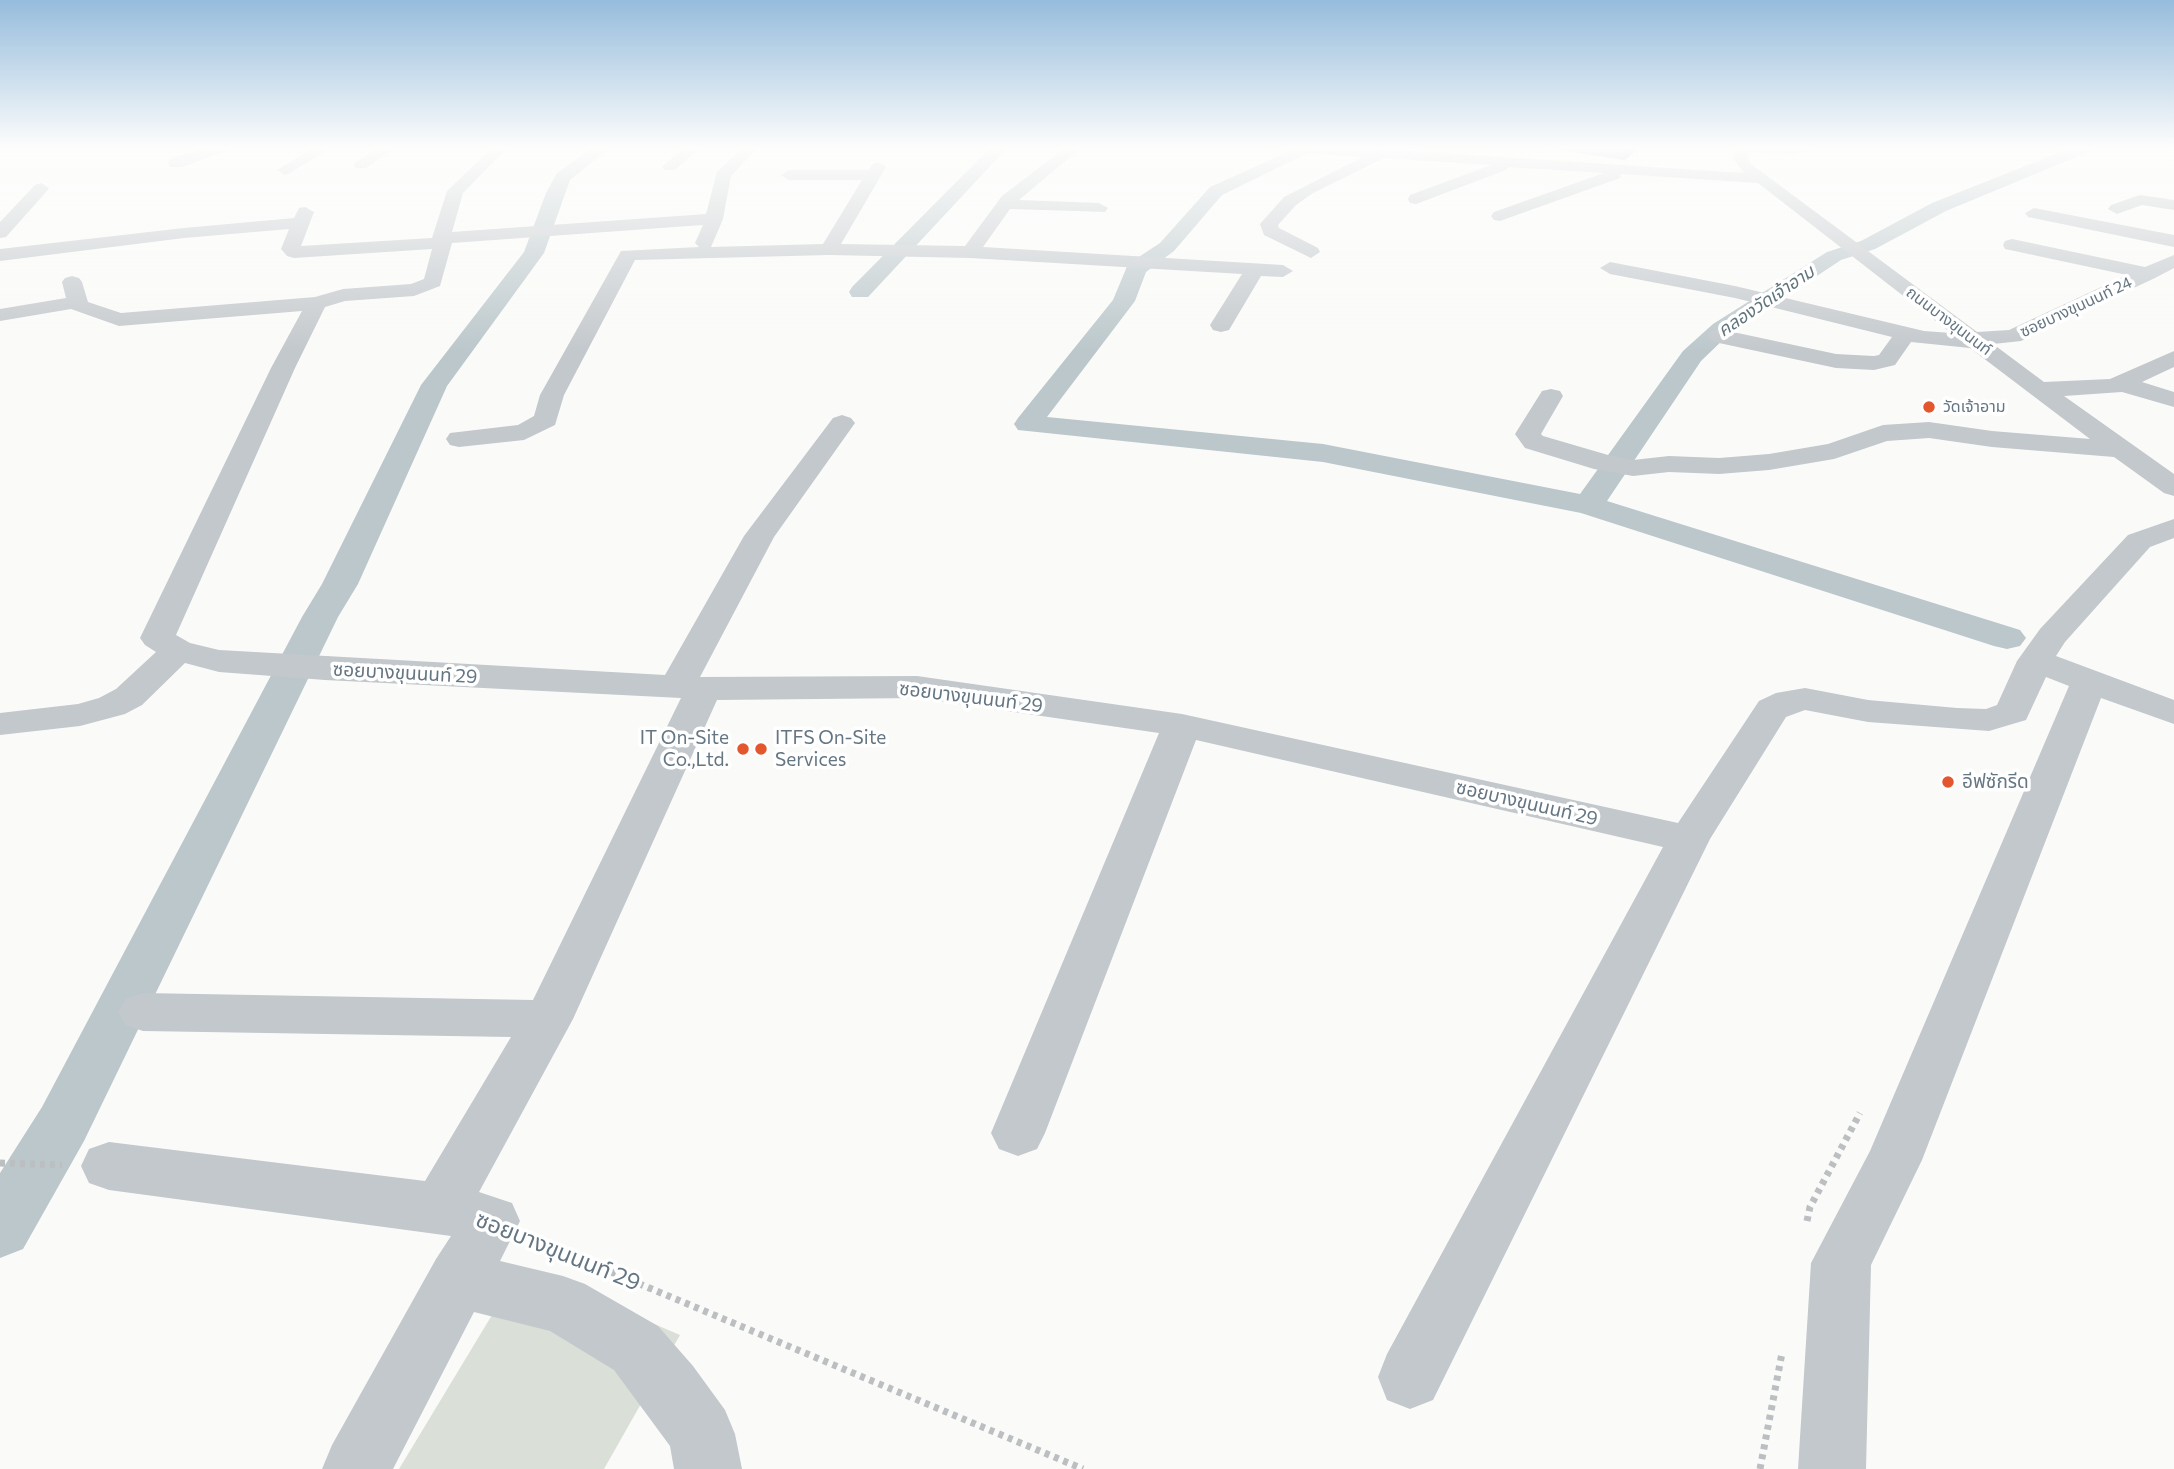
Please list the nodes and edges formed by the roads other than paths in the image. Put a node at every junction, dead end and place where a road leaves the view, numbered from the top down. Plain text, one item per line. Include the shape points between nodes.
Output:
1 (16, 216) edge
2 (448, 216) edge
3 (715, 216) edge
4 (849, 216) edge
5 (997, 216) edge
6 (1277, 216) edge
7 (1810, 216) edge
8 (2047, 216) edge
9 (714, 219) junction
10 (28, 227) dead end
11 (1, 232) edge
12 (442, 240) junction
13 (2174, 241) edge
14 (703, 245) dead end
15 (2012, 245) dead end
16 (829, 249) junction
17 (970, 252) junction
18 (1311, 252) dead end
19 (0, 255) edge
20 (2174, 261) edge
21 (1610, 268) dead end
22 (1255, 269) junction
23 (1283, 271) dead end
24 (2148, 274) junction
25 (317, 303) junction
26 (0, 315) edge
27 (1222, 325) dead end
28 (1905, 334) junction
29 (1719, 336) dead end
30 (1976, 340) junction
31 (2174, 358) edge
32 (2122, 384) junction
33 (2039, 390) junction
34 (1551, 396) dead end
35 (2174, 400) edge
36 (842, 423) dead end
37 (459, 439) dead end
38 (2121, 449) junction
39 (2174, 487) edge
40 (2174, 528) edge
41 (2042, 650) junction
42 (178, 651) junction
43 (2089, 681) junction
44 (691, 686) junction
45 (2174, 713) edge
46 (0, 724) edge
47 (1182, 725) junction
48 (1689, 839) junction
49 (143, 1012) dead end
50 (548, 1019) junction
51 (1018, 1133) dead end
52 (109, 1166) road end
53 (465, 1215) junction
54 (457, 1279) junction
55 (1410, 1377) dead end
56 (356, 1469) edge
57 (708, 1469) edge
58 (1832, 1469) edge

1 - 11 street
2 - 12 street
3 - 9 street
4 - 16 street
5 - 17 street
6 - 18 street via 1270,231
7 - 30 street, ถนนบางขุนนนท์
8 - 13 street
9 - 12 street
9 - 14 street
10 - 11 street
12 - 19 street via 306,254 290,249 302,218 131,248
12 - 25 street via 429,285
15 - 24 street
16 - 17 street
16 - 37 street via 628,255 552,395 546,419 524,432
17 - 22 street
20 - 24 street, ซอยบางขุนนนท์ 24
21 - 28 street, ซอยบางขุนนนท์ 24 via 1699,284
22 - 23 street
22 - 27 street
24 - 30 street, ซอยบางขุนนนท์ 24 via 2013,336
25 - 26 street via 119,320 79,306 75,292
25 - 42 street via 157,638
28 - 29 street via 1887,360 1874,363 1836,361
28 - 30 street, ซอยบางขุนนนท์ 24
30 - 33 street, ถนนบางขุนนนท์
31 - 32 street
32 - 33 street
32 - 35 street
33 - 38 street, ถนนบางขุนนนท์
34 - 38 street via 1528,434 1534,442 1633,468 1769,462 1834,451 1884,433 1929,430
36 - 44 street via 759,536
38 - 39 street, ถนนบางขุนนนท์
40 - 41 street via 2139,541
41 - 43 street
41 - 48 street via 2013,712 1989,720 1868,711 1805,699 1772,709
42 - 44 street, ซอยบางขุนนนท์ 29 via 219,661 325,669
42 - 46 street via 113,706 80,715
43 - 45 street
43 - 58 street via 1894,1160 1841,1263
44 - 47 street, ซอยบางขุนนนท์ 29 via 917,687
44 - 50 street
47 - 48 street, ซอยบางขุนนนท์ 29
47 - 51 street
48 - 55 street
49 - 50 street
50 - 53 street
52 - 53 street
53 - 54 street
54 - 56 street
54 - 57 street via 563,1305 636,1348 701,1434

